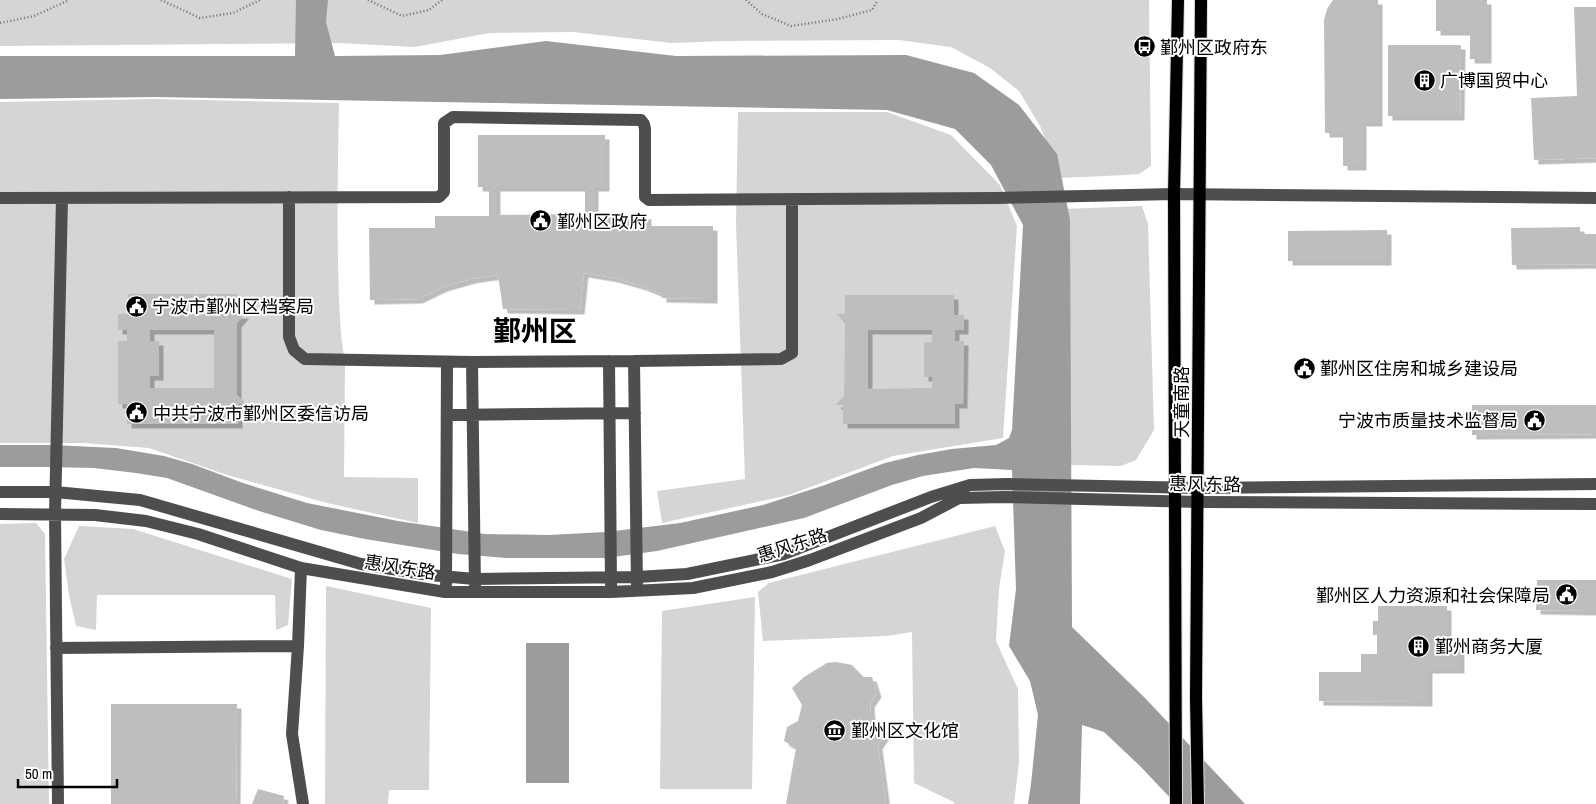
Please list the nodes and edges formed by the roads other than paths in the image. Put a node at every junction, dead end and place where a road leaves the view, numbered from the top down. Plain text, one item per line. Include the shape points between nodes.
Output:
1 (1178, 0) edge
2 (1201, 0) edge
3 (1174, 194) junction
4 (1200, 194) junction
5 (0, 198) edge
6 (62, 198) junction
7 (288, 198) junction
8 (1596, 198) edge
9 (792, 199) junction
10 (609, 361) junction
11 (634, 361) junction
12 (447, 362) junction
13 (472, 362) junction
14 (610, 413) junction
15 (634, 413) junction
16 (447, 415) junction
17 (473, 415) junction
18 (1596, 484) edge
19 (1175, 488) junction
20 (1198, 488) junction
21 (1006, 490) junction
22 (0, 492) edge
23 (55, 492) junction
24 (1175, 501) junction
25 (1198, 502) junction
26 (1596, 504) edge
27 (0, 514) edge
28 (55, 514) junction
29 (301, 568) junction
30 (446, 577) junction
31 (611, 578) junction
32 (637, 578) junction
33 (475, 579) junction
34 (445, 592) junction
35 (475, 592) junction
36 (611, 592) junction
37 (637, 592) junction
38 (298, 646) junction
39 (56, 648) junction
40 (58, 804) edge
41 (303, 804) edge
42 (1176, 804) edge
43 (1198, 804) edge

1 - 3 main road
2 - 4 main road, 天童南路
3 - 4 street
3 - 9 street
3 - 19 main road
4 - 8 street
4 - 20 main road, 天童南路
5 - 6 street
6 - 7 street
6 - 23 street
7 - 9 street via 439,197 444,192 444,122 453,117 641,120 645,129 645,197 649,200
7 - 12 street via 288,337 294,350 305,359
9 - 11 street via 792,353 781,359
10 - 11 street
10 - 13 street
10 - 14 street
11 - 15 street
12 - 13 street
12 - 16 street
13 - 17 street
14 - 15 street
14 - 17 street
14 - 31 street
15 - 32 street
16 - 17 street
16 - 30 street
17 - 33 street
18 - 20 street, 惠风东路
19 - 20 street, 惠风东路
19 - 21 street, 惠风东路 via 1074,486
19 - 24 main road
20 - 25 main road, 天童南路
21 - 24 street, 惠风东路 via 1075,500
21 - 32 street, 惠风东路 via 970,485 784,554 687,574
21 - 37 street, 惠风东路 via 959,498 921,518 772,572 693,588
22 - 23 street, 惠风东路
23 - 28 street
23 - 30 street, 惠风东路 via 140,500 361,564
24 - 25 street, 惠风东路
24 - 42 main road
25 - 26 street, 惠风东路
25 - 43 main road, 天童南路
27 - 28 street, 惠风东路
28 - 29 street, 惠风东路 via 146,521 198,534
28 - 39 street
29 - 34 street, 惠风东路
29 - 38 street
30 - 33 street, 惠风东路
30 - 34 street
31 - 32 street, 惠风东路
31 - 33 street, 惠风东路
31 - 36 street
32 - 37 street
33 - 35 street
34 - 35 street, 惠风东路
35 - 36 street, 惠风东路
36 - 37 street, 惠风东路
38 - 39 street
38 - 41 street via 292,734
39 - 40 street

